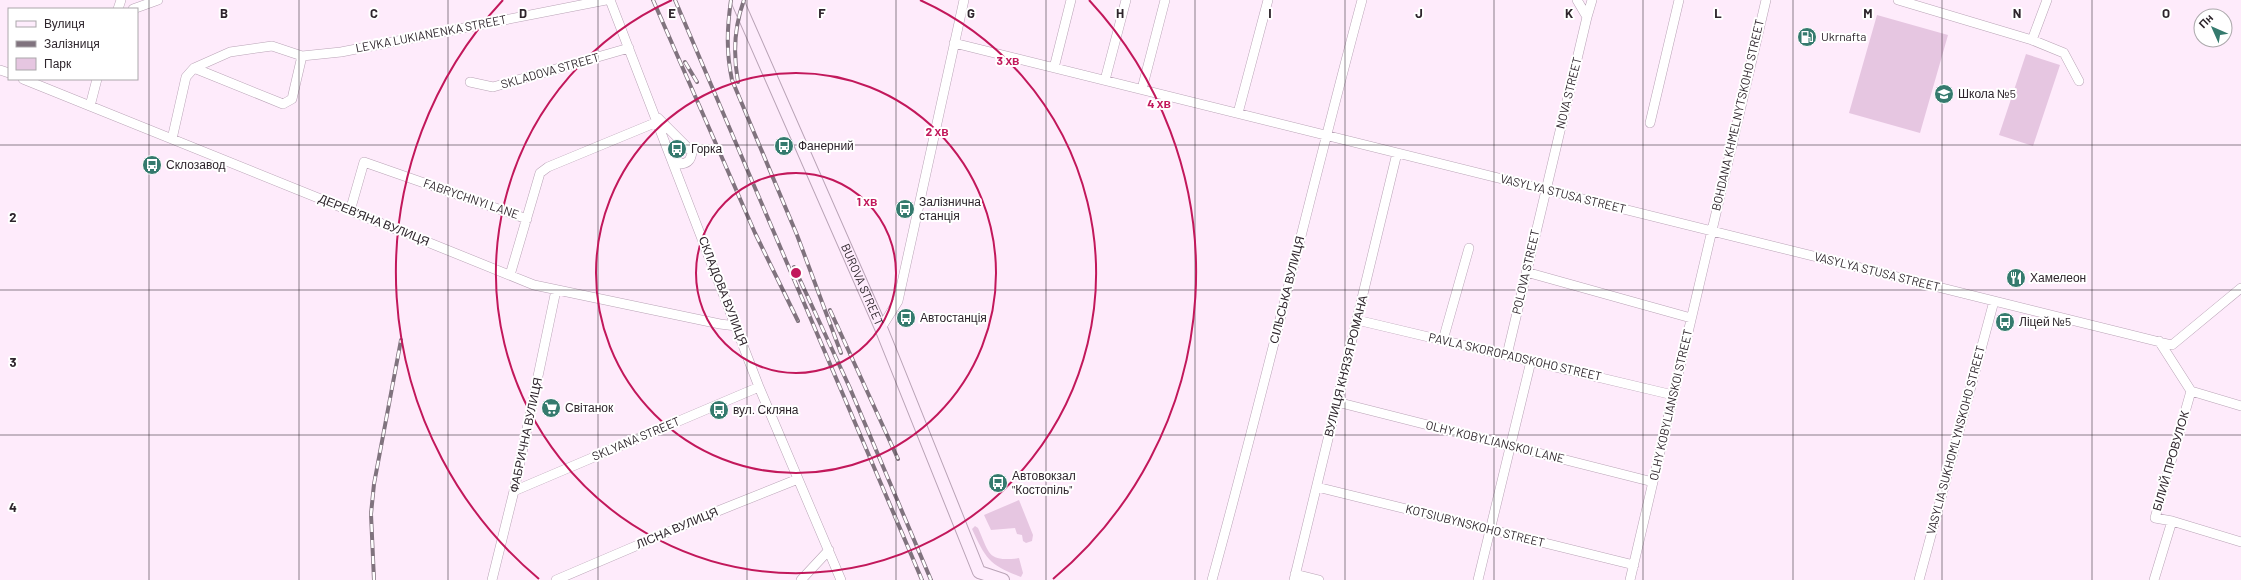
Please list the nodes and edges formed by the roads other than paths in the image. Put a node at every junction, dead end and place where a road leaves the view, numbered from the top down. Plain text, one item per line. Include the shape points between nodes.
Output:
1 (158, 0) edge
2 (606, 0) edge
3 (610, 0) edge
4 (737, 0) edge
5 (964, 0) edge
6 (1071, 0) edge
7 (1126, 0) edge
8 (1165, 0) edge
9 (1268, 0) edge
10 (1362, 0) edge
11 (1577, 0) edge
12 (1592, 0) edge
13 (1679, 0) edge
14 (1766, 0) edge
15 (1898, 0) edge
16 (2047, 0) edge
17 (136, 8) edge
18 (1587, 17) junction
19 (2032, 40) junction
20 (954, 43) junction
21 (629, 48) junction
22 (302, 56) junction
23 (194, 68) junction
24 (1054, 68) junction
25 (25, 80) edge
26 (98, 80) edge
27 (1105, 80) junction
28 (2079, 81) dead end
29 (470, 82) dead end
30 (1142, 89) junction
31 (90, 106) junction
32 (1238, 113) junction
33 (656, 118) junction
34 (1650, 123) dead end
35 (1325, 135) junction
36 (172, 139) junction
37 (669, 150) junction
38 (1398, 153) junction
39 (1546, 189) junction
40 (350, 211) junction
41 (527, 219) junction
42 (1711, 230) junction
43 (1469, 248) dead end
44 (1526, 272) junction
45 (510, 275) junction
46 (2241, 288) edge
47 (556, 290) junction
48 (1994, 300) junction
49 (1691, 318) junction
50 (1357, 320) junction
51 (736, 326) junction
52 (881, 328) junction
53 (1443, 340) junction
54 (2159, 342) junction
55 (1506, 355) junction
56 (1531, 361) junction
57 (759, 387) junction
58 (2191, 391) junction
59 (1673, 395) junction
60 (1337, 402) junction
61 (2241, 406) edge
62 (1510, 446) junction
63 (798, 479) junction
64 (1653, 482) junction
65 (1317, 487) junction
66 (514, 491) junction
67 (2172, 521) junction
68 (1490, 530) junction
69 (2241, 542) edge
70 (829, 550) junction
71 (1634, 565) junction
72 (981, 576) edge
73 (1295, 577) edge
74 (492, 580) edge
75 (556, 580) edge
76 (800, 580) edge
77 (841, 580) edge
78 (1003, 580) edge
79 (1212, 580) edge
80 (1319, 580) edge
81 (1478, 580) edge
82 (1630, 580) edge
83 (1919, 580) edge
84 (2154, 580) edge

1 - 17 street
2 - 22 street, LEVKA LUKIANENKA STREET via 341,52
3 - 21 street, СКЛАДОВА ВУЛИЦЯ
4 - 52 main road, BUROVA STREET
5 - 20 street
6 - 24 street
7 - 27 street
8 - 30 street
9 - 32 street
10 - 35 street, СІЛЬСЬКА ВУЛИЦЯ
11 - 18 street
12 - 18 street, NOVA STREET
13 - 34 street
14 - 42 street, BOHDANA KHMELNYTSKOHO STREET
15 - 19 street
16 - 19 street
18 - 39 street, NOVA STREET
19 - 28 street via 2064,53
20 - 24 street, VASYLYA STUSA STREET
20 - 52 street via 898,301
21 - 29 street, SKLADOVA STREET via 492,88
21 - 33 street, СКЛАДОВА ВУЛИЦЯ
22 - 23 street via 272,46 230,52
22 - 23 street via 292,99 283,104
23 - 36 street via 186,77
24 - 27 street, VASYLYA STUSA STREET
25 - 31 street, ДЕРЕВ'ЯНА ВУЛИЦЯ
26 - 31 street
27 - 30 street, VASYLYA STUSA STREET
30 - 32 street, VASYLYA STUSA STREET
31 - 36 street, ДЕРЕВ'ЯНА ВУЛИЦЯ
32 - 35 street, VASYLYA STUSA STREET
33 - 37 street, СКЛАДОВА ВУЛИЦЯ
33 - 37 street via 689,147 692,152 691,158 681,164 674,159
33 - 41 street, FABRYCHNYI LANE via 540,173
35 - 38 street, VASYLYA STUSA STREET
35 - 79 street, СІЛЬСЬКА ВУЛИЦЯ via 1240,479
36 - 40 street, ДЕРЕВ'ЯНА ВУЛИЦЯ
37 - 51 street, СКЛАДОВА ВУЛИЦЯ
38 - 39 street, VASYLYA STUSA STREET
38 - 50 street, ВУЛИЦЯ КНЯЗЯ РОМАНА
39 - 42 street, VASYLYA STUSA STREET
39 - 44 street, POLOVA STREET
40 - 41 street, FABRYCHNYI LANE via 364,162
40 - 45 street, ДЕРЕВ'ЯНА ВУЛИЦЯ
41 - 45 street
42 - 48 street, VASYLYA STUSA STREET
42 - 49 street, OLHY KOBYLIANSKOI STREET
43 - 53 street
44 - 49 street
44 - 55 street, POLOVA STREET
45 - 47 street, ДЕРЕВ'ЯНА ВУЛИЦЯ via 534,285
46 - 54 street, VASYLYA STUSA STREET via 2172,345
47 - 51 street, ДЕРЕВ'ЯНА ВУЛИЦЯ
47 - 66 street, ФАБРИЧНА ВУЛИЦЯ
48 - 54 street, VASYLYA STUSA STREET
48 - 83 street, VASYLIA SUKHOMLYNSKOHO STREET
49 - 59 street, OLHY KOBYLIANSKOI STREET
50 - 53 street, PAVLA SKOROPADSKOHO STREET
50 - 60 street, ВУЛИЦЯ КНЯЗЯ РОМАНА
51 - 57 street, СКЛАДОВА ВУЛИЦЯ
52 - 72 main road, BUROVA STREET
53 - 55 street, PAVLA SKOROPADSKOHO STREET
54 - 58 street
55 - 56 street, PAVLA SKOROPADSKOHO STREET
56 - 59 street, PAVLA SKOROPADSKOHO STREET
56 - 62 street
57 - 63 street, СКЛАДОВА ВУЛИЦЯ
57 - 66 street, SKLYANA STREET
58 - 61 street
58 - 67 street, БІЛИЙ ПРОВУЛОК via 2155,518
59 - 64 street, OLHY KOBYLIANSKOI STREET
60 - 62 street, OLHY KOBYLIANSKOI LANE
60 - 65 street, ВУЛИЦЯ КНЯЗЯ РОМАНА
62 - 64 street, OLHY KOBYLIANSKOI LANE
62 - 68 street
63 - 70 street, СКЛАДОВА ВУЛИЦЯ
63 - 75 street, ЛІСНА ВУЛИЦЯ via 713,512
64 - 71 street, OLHY KOBYLIANSKOI STREET
65 - 68 street, KOTSIUBYNSKOHO STREET
65 - 73 street, ВУЛИЦЯ КНЯЗЯ РОМАНА
66 - 74 street, ФАБРИЧНА ВУЛИЦЯ
67 - 69 street, БІЛИЙ ПРОВУЛОК
67 - 84 street
68 - 71 street, KOTSIUBYNSKOHO STREET
68 - 81 street
70 - 76 street
70 - 77 street, СКЛАДОВА ВУЛИЦЯ
71 - 82 street, OLHY KOBYLIANSKOI STREET
72 - 78 main road
73 - 80 street

